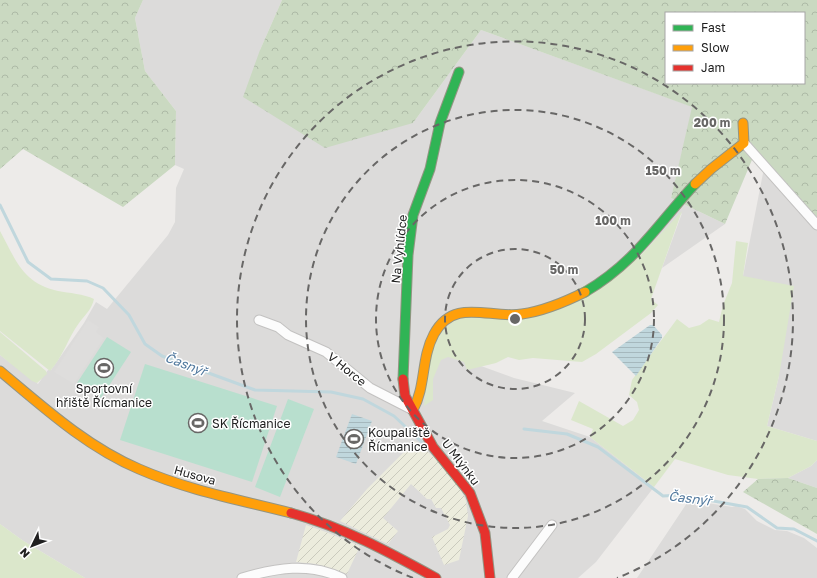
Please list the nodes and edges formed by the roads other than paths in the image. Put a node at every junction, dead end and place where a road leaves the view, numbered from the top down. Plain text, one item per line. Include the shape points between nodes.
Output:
1 (459, 72) dead end
2 (743, 123) dead end
3 (744, 143) junction
4 (817, 225) edge
5 (259, 320) dead end
6 (0, 371) edge
7 (413, 410) junction
8 (552, 525) dead end
9 (242, 578) edge
10 (342, 578) edge
11 (436, 578) edge
12 (490, 578) edge
13 (512, 578) edge

1 - 7 street, Na Vyhlídce via 440,123 430,169 414,215 408,255 403,373 405,396
2 - 3 street
3 - 4 street
3 - 7 street via 694,184 642,248 613,276 578,296 536,311 514,315 469,310 448,318 440,325 428,347 420,398
5 - 7 street, V Horce via 326,352 370,388
6 - 11 street, Husova via 84,438 132,466 184,485 326,524
7 - 12 street, U Mlýnku via 434,447 470,492 485,533
8 - 13 street
9 - 10 street via 265,571 296,567 329,572

